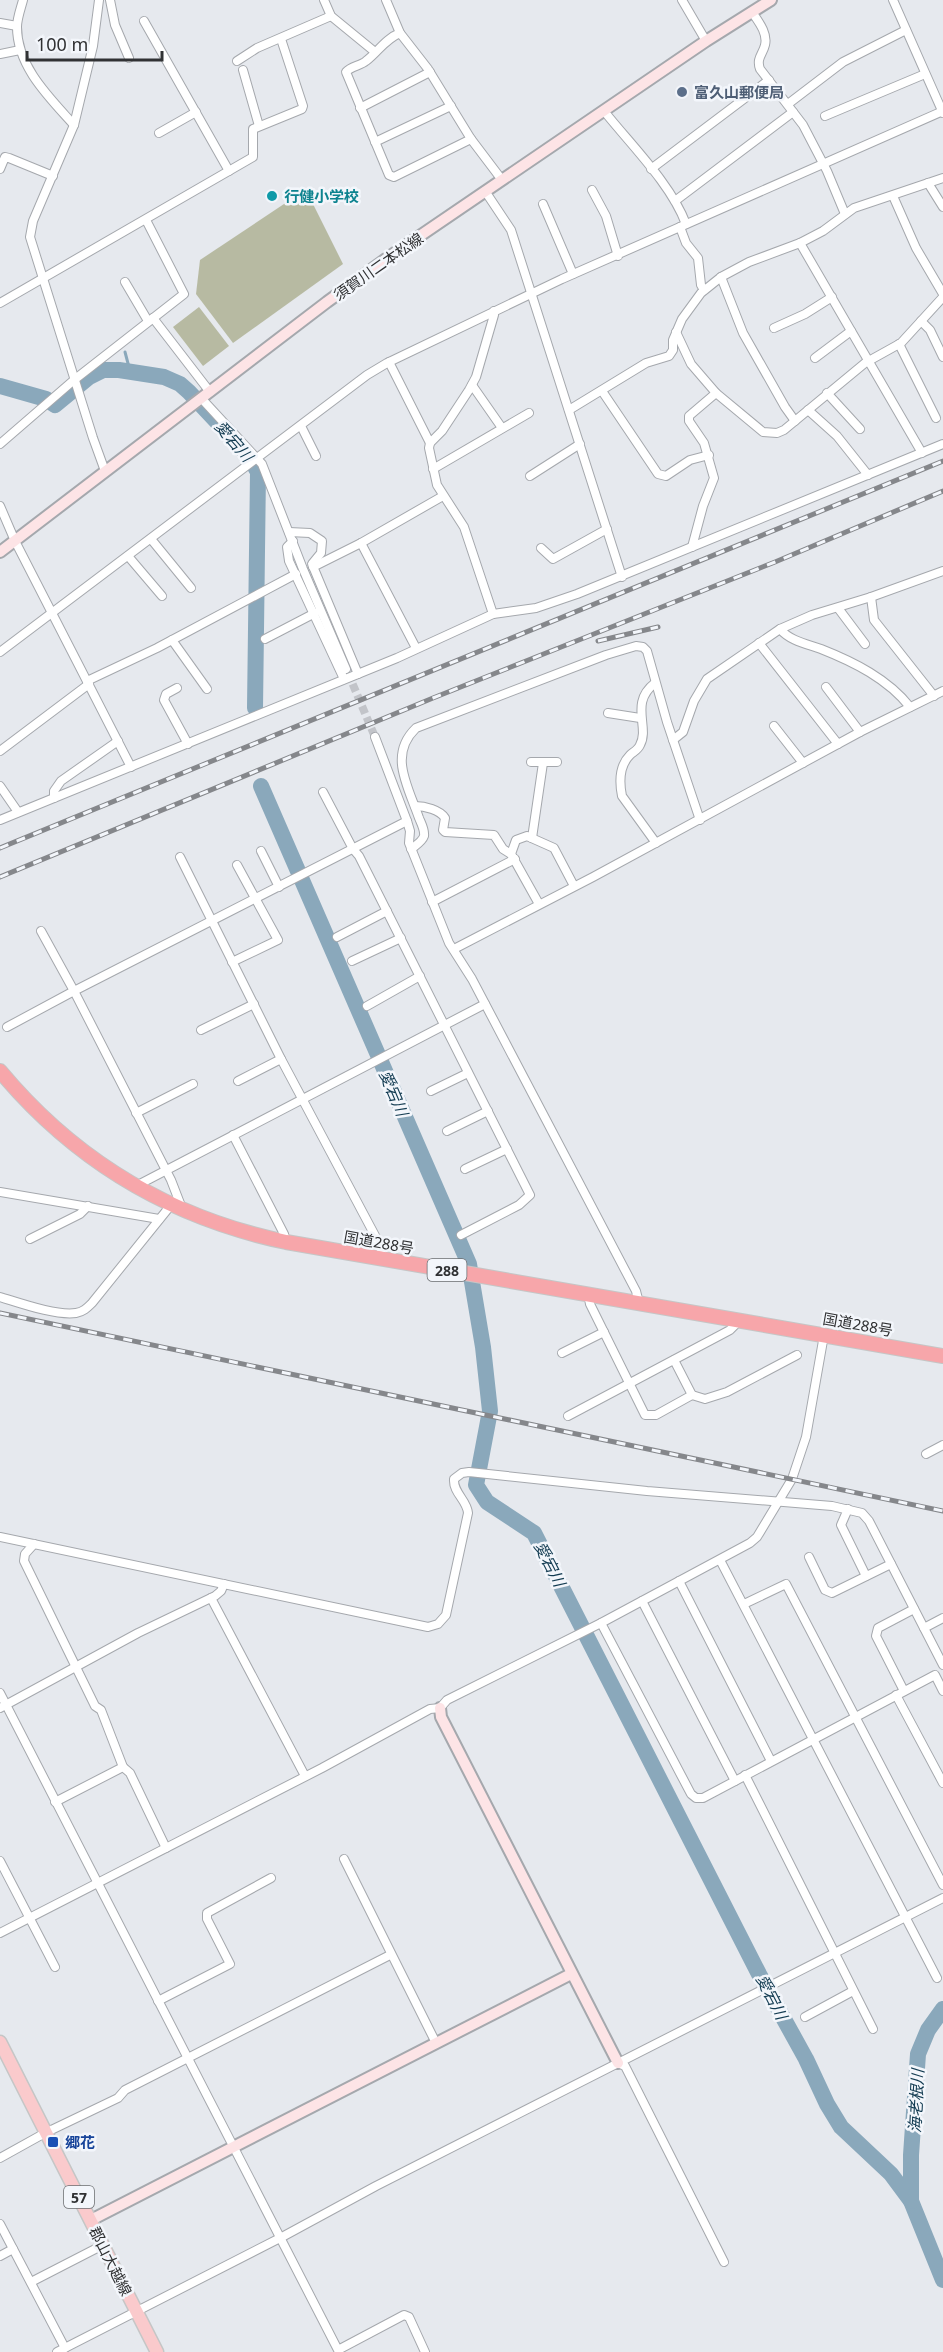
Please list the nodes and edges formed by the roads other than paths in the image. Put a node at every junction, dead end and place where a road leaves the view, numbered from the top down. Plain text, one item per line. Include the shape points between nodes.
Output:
1 (23, 0) edge
2 (99, 0) edge
3 (110, 0) edge
4 (324, 0) edge
5 (386, 0) edge
6 (682, 0) edge
7 (771, 0) edge
8 (893, 0) edge
9 (752, 12) junction
10 (331, 16) junction
11 (144, 21) dead end
12 (0, 23) edge
13 (16, 26) junction
14 (906, 30) junction
15 (399, 33) junction
16 (281, 39) junction
17 (706, 41) junction
18 (20, 50) junction
19 (375, 52) junction
20 (0, 54) edge
21 (129, 58) dead end
22 (237, 61) dead end
23 (243, 70) dead end
24 (430, 72) junction
25 (925, 74) junction
26 (769, 80) junction
27 (788, 104) junction
28 (451, 106) junction
29 (360, 108) junction
30 (604, 111) junction
31 (196, 112) junction
32 (793, 112) junction
33 (943, 112) edge
34 (825, 116) dead end
35 (74, 125) junction
36 (259, 126) junction
37 (159, 132) dead end
38 (471, 139) junction
39 (375, 142) junction
40 (823, 165) junction
41 (0, 169) edge
42 (651, 169) junction
43 (229, 171) junction
44 (52, 176) junction
45 (943, 178) edge
46 (502, 180) junction
47 (928, 183) junction
48 (592, 190) dead end
49 (485, 191) junction
50 (893, 196) junction
51 (675, 201) junction
52 (543, 204) dead end
53 (943, 207) edge
54 (845, 214) junction
55 (146, 220) junction
56 (683, 225) junction
57 (800, 243) junction
58 (618, 256) junction
59 (573, 274) junction
60 (721, 277) junction
61 (43, 280) junction
62 (125, 282) dead end
63 (704, 290) junction
64 (531, 294) junction
65 (831, 297) junction
66 (943, 298) edge
67 (0, 303) edge
68 (494, 311) junction
69 (151, 319) junction
70 (921, 321) junction
71 (774, 328) dead end
72 (851, 331) junction
73 (676, 332) junction
74 (899, 344) junction
75 (943, 357) edge
76 (815, 358) dead end
77 (870, 361) junction
78 (389, 362) junction
79 (74, 380) junction
80 (472, 385) junction
81 (602, 391) junction
82 (716, 393) junction
83 (827, 393) junction
84 (205, 395) junction
85 (569, 410) junction
86 (808, 410) junction
87 (529, 413) dead end
88 (936, 418) dead end
89 (795, 421) junction
90 (301, 426) junction
91 (502, 428) junction
92 (860, 429) dead end
93 (430, 443) junction
94 (0, 444) edge
95 (580, 444) junction
96 (943, 444) edge
97 (922, 453) junction
98 (709, 455) junction
99 (316, 456) dead end
100 (258, 459) junction
101 (433, 469) junction
102 (105, 471) junction
103 (868, 475) junction
104 (530, 476) dead end
105 (443, 496) junction
106 (0, 506) edge
107 (607, 529) junction
108 (289, 532) junction
109 (151, 539) junction
110 (15, 541) junction
111 (361, 543) junction
112 (692, 547) junction
113 (541, 548) dead end
114 (0, 552) edge
115 (128, 556) junction
116 (312, 565) junction
117 (300, 572) junction
118 (943, 572) edge
119 (622, 577) junction
120 (191, 588) dead end
121 (162, 596) dead end
122 (871, 597) junction
123 (838, 608) junction
124 (52, 613) junction
125 (315, 613) junction
126 (493, 614) junction
127 (780, 629) junction
128 (265, 639) dead end
129 (172, 640) junction
130 (759, 643) junction
131 (865, 644) dead end
132 (416, 648) junction
133 (0, 652) edge
134 (346, 669) tunnel mouth
135 (358, 674) junction
136 (344, 679) junction
137 (88, 682) junction
138 (656, 683) junction
139 (826, 687) dead end
140 (177, 688) dead end
141 (207, 689) dead end
142 (943, 691) edge
143 (934, 696) junction
144 (910, 707) junction
145 (608, 713) dead end
146 (640, 718) junction
147 (774, 726) dead end
148 (860, 732) junction
149 (375, 737) tunnel mouth
150 (673, 740) junction
151 (118, 741) junction
152 (188, 744) junction
153 (838, 744) junction
154 (0, 751) edge
155 (531, 762) dead end
156 (557, 762) dead end
157 (543, 763) junction
158 (803, 764) junction
159 (131, 767) junction
160 (0, 786) edge
161 (323, 792) dead end
162 (54, 798) junction
163 (415, 806) junction
164 (18, 812) junction
165 (0, 820) edge
166 (700, 820) junction
167 (407, 821) junction
168 (532, 838) junction
169 (656, 843) junction
170 (353, 849) junction
171 (411, 849) junction
172 (261, 851) dead end
173 (513, 856) junction
174 (180, 857) dead end
175 (237, 865) dead end
176 (574, 886) junction
177 (279, 887) junction
178 (255, 899) junction
179 (432, 903) junction
180 (539, 904) junction
181 (387, 911) junction
182 (211, 920) junction
183 (41, 931) dead end
184 (337, 937) dead end
185 (401, 938) junction
186 (454, 949) junction
187 (352, 961) dead end
188 (232, 962) junction
189 (420, 976) junction
190 (74, 991) junction
191 (254, 1004) junction
192 (485, 1004) junction
193 (367, 1006) dead end
194 (445, 1026) junction
195 (7, 1027) dead end
196 (201, 1030) dead end
197 (281, 1059) junction
198 (0, 1071) edge
199 (468, 1073) junction
200 (238, 1081) dead end
201 (193, 1084) dead end
202 (431, 1091) dead end
203 (303, 1100) junction
204 (488, 1111) junction
205 (136, 1113) junction
206 (447, 1131) dead end
207 (234, 1135) junction
208 (507, 1149) junction
209 (165, 1169) junction
210 (465, 1169) dead end
211 (136, 1186) junction
212 (0, 1192) edge
213 (171, 1204) junction
214 (88, 1206) junction
215 (184, 1211) junction
216 (159, 1220) junction
217 (461, 1235) dead end
218 (30, 1239) dead end
219 (285, 1242) junction
220 (383, 1259) junction
221 (588, 1294) junction
222 (0, 1297) edge
223 (639, 1303) junction
224 (739, 1320) junction
225 (604, 1332) junction
226 (824, 1335) junction
227 (562, 1353) dead end
228 (797, 1355) dead end
229 (943, 1356) edge
230 (674, 1360) junction
231 (629, 1383) junction
232 (692, 1395) junction
233 (568, 1416) dead end
234 (943, 1445) edge
235 (926, 1454) dead end
236 (779, 1502) junction
237 (848, 1509) junction
238 (0, 1537) edge
239 (34, 1544) junction
240 (809, 1557) dead end
241 (720, 1560) junction
242 (891, 1564) junction
243 (866, 1576) junction
244 (679, 1581) junction
245 (224, 1584) junction
246 (211, 1598) junction
247 (642, 1601) junction
248 (744, 1604) junction
249 (914, 1609) junction
250 (943, 1618) edge
251 (601, 1623) junction
252 (924, 1628) junction
253 (943, 1665) edge
254 (77, 1667) junction
255 (939, 1673) edge
256 (943, 1690) edge
257 (0, 1693) edge
258 (900, 1693) junction
259 (3, 1707) edge
260 (440, 1708) junction
261 (855, 1717) junction
262 (813, 1739) junction
263 (771, 1761) junction
264 (123, 1767) junction
265 (745, 1775) junction
266 (305, 1776) junction
267 (735, 1781) junction
268 (943, 1783) edge
269 (55, 1802) junction
270 (166, 1848) junction
271 (344, 1859) dead end
272 (0, 1861) edge
273 (271, 1878) dead end
274 (97, 1884) junction
275 (943, 1885) edge
276 (943, 1898) edge
277 (905, 1917) junction
278 (28, 1918) junction
279 (0, 1933) edge
280 (834, 1954) junction
281 (390, 1955) junction
282 (55, 1967) dead end
283 (572, 1974) junction
284 (937, 1978) dead end
285 (853, 1991) junction
286 (158, 2001) junction
287 (805, 2017) dead end
288 (873, 2029) dead end
289 (0, 2042) edge
290 (436, 2043) junction
291 (188, 2059) junction
292 (618, 2063) junction
293 (45, 2133) junction
294 (233, 2147) junction
295 (0, 2158) edge
296 (91, 2220) junction
297 (0, 2224) edge
298 (282, 2238) junction
299 (103, 2245) junction
300 (13, 2249) junction
301 (0, 2256) edge
302 (724, 2262) dead end
303 (31, 2282) junction
304 (137, 2311) junction
305 (65, 2348) junction
306 (336, 2351) edge
307 (57, 2352) edge
308 (157, 2352) edge
309 (425, 2352) edge

1 - 13 street
2 - 35 street via 93,46
3 - 21 street
4 - 10 street
5 - 15 street
6 - 17 street
7 - 9 main road, 須賀川二本松線
8 - 14 street
9 - 17 main road, 須賀川二本松線
9 - 26 street via 766,41 758,66
10 - 16 street
10 - 19 street
11 - 31 street
12 - 13 street
13 - 18 street
14 - 25 street
14 - 27 street via 843,62
15 - 19 street
15 - 24 street
16 - 22 street
16 - 36 street via 303,106
17 - 30 main road, 須賀川二本松線
18 - 20 street
18 - 35 street via 43,90
19 - 29 street via 346,72
23 - 36 street
24 - 28 street
24 - 29 street
25 - 33 street
25 - 34 street
26 - 27 street
26 - 42 street
27 - 32 street
28 - 38 street
28 - 39 street
29 - 39 street
30 - 42 street
30 - 46 main road, 須賀川二本松線
31 - 37 street
31 - 43 street
32 - 40 street
32 - 51 street
33 - 40 street
35 - 44 street
36 - 43 street via 252,134 253,157
38 - 39 street via 394,177 389,175
38 - 46 street
40 - 54 street
40 - 56 street
41 - 44 street via 5,158 9,158
42 - 51 street
43 - 55 street
44 - 61 street via 30,237
45 - 47 street
46 - 49 main road, 須賀川二本松線
47 - 50 street
47 - 53 street
48 - 58 street via 606,216
49 - 64 street via 511,230
49 - 84 main road, 須賀川二本松線 via 335,296
50 - 54 street
50 - 66 street
51 - 56 street
52 - 59 street
54 - 57 street
55 - 61 street
55 - 69 street via 184,292
56 - 58 street
56 - 63 street via 686,243 698,258
57 - 60 street
57 - 65 street
58 - 59 street
59 - 64 street
60 - 63 street
60 - 89 street via 743,333
61 - 67 street
61 - 79 street
62 - 69 street
63 - 73 street
64 - 68 street
64 - 85 street
65 - 71 street
65 - 72 street
66 - 70 street
68 - 78 street
68 - 80 street
69 - 79 street
69 - 84 street
70 - 74 street
70 - 75 street
72 - 76 street
72 - 77 street
73 - 81 street via 669,356 646,363
73 - 82 street via 691,364
74 - 77 street
74 - 88 street
77 - 83 street
77 - 97 street
78 - 90 street
78 - 93 street
79 - 94 street
79 - 102 street
80 - 91 street
80 - 93 street
81 - 85 street
81 - 98 street via 658,474 666,476 690,460
82 - 89 street via 762,432 782,432
82 - 98 street via 689,416
83 - 86 street
83 - 92 street
84 - 100 street
84 - 102 main road, 須賀川二本松線
85 - 95 street
86 - 89 street
86 - 103 street via 837,436
87 - 91 street
90 - 99 street
90 - 100 street
91 - 101 street
93 - 101 street
95 - 104 street
95 - 107 street
96 - 97 street
97 - 103 street
98 - 112 street via 714,478
100 - 108 street
100 - 109 street
101 - 105 street
102 - 110 main road, 須賀川二本松線
103 - 112 street
105 - 111 street
105 - 126 street via 461,521
106 - 110 street
107 - 113 street via 552,559
107 - 119 street
108 - 116 street via 310,533 322,541 322,550
108 - 117 street
109 - 115 street
109 - 120 street
110 - 114 main road, 須賀川二本松線
110 - 124 street
111 - 116 street
111 - 132 street
112 - 119 street
115 - 121 street
115 - 124 street
116 - 117 street
116 - 135 street
117 - 125 street
117 - 129 street
117 - 134 street
118 - 122 street
119 - 126 street via 536,608
122 - 123 street
122 - 143 street via 874,620
123 - 127 street
123 - 131 street
124 - 133 street
124 - 137 street
125 - 128 street
125 - 136 street
126 - 132 street
127 - 130 street
127 - 144 street via 787,636 861,667
129 - 137 street
129 - 141 street
130 - 150 street via 707,679 682,732
130 - 153 street
132 - 135 street
135 - 136 street
136 - 152 street
137 - 151 street
137 - 154 street
138 - 146 street via 646,693
138 - 150 street
138 - 163 street via 646,648 636,646 422,725 406,739 401,751 402,769
139 - 148 street
140 - 152 street via 166,694 164,700
142 - 143 street
143 - 144 street
144 - 148 street
145 - 146 street
146 - 169 street via 641,744 623,765 620,788
147 - 158 street
148 - 153 street
149 - 167 street
150 - 166 street
151 - 159 street
151 - 162 street via 61,782
152 - 159 street
153 - 158 street
155 - 157 street
156 - 157 street
157 - 168 street
158 - 166 street
159 - 162 street
160 - 164 street
161 - 170 street
162 - 164 street
163 - 171 street via 424,836
163 - 173 street via 442,813 445,832 494,835
164 - 165 street
166 - 169 street
167 - 170 street
167 - 171 street
168 - 173 street via 516,840
168 - 176 street via 554,848
169 - 176 street
170 - 177 street
170 - 181 street
171 - 179 street
172 - 177 street
173 - 179 street
173 - 180 street
174 - 182 street
175 - 178 street
176 - 180 street
177 - 178 street
178 - 182 street
178 - 188 street via 278,940
179 - 186 street
180 - 186 street
181 - 184 street
181 - 185 street
182 - 188 street
182 - 190 street
183 - 190 street
185 - 187 street
185 - 189 street
186 - 192 street
188 - 191 street
189 - 193 street
189 - 194 street
190 - 195 street
190 - 205 street
191 - 196 street
191 - 197 street
192 - 194 street
192 - 223 street
194 - 199 street
194 - 203 street
197 - 200 street
197 - 203 street
198 - 211 highway, 国道288号 / 288 via 53,1126
199 - 202 street
199 - 204 street
201 - 205 street
203 - 207 street
203 - 220 street via 380,1245
204 - 206 street
204 - 208 street
205 - 209 street
207 - 209 street
207 - 219 street
208 - 210 street
208 - 217 street via 529,1197
209 - 211 street
209 - 215 street
211 - 213 highway, 国道288号 / 288
212 - 214 street
213 - 215 highway, 国道288号 / 288
213 - 216 street
214 - 216 street
214 - 218 street
215 - 219 highway, 国道288号 / 288 via 233,1230
216 - 222 street via 83,1311 60,1312
219 - 220 highway, 国道288号 / 288
220 - 221 highway, 国道288号 / 288
221 - 223 highway, 国道288号 / 288
221 - 225 street
223 - 224 highway, 国道288号 / 288
224 - 226 highway, 国道288号 / 288
224 - 230 street via 730,1330
225 - 227 street
225 - 231 street
226 - 229 highway, 国道288号 / 288
226 - 236 street via 806,1437 792,1479
228 - 232 street via 727,1392 705,1399
230 - 231 street
230 - 232 street
231 - 232 street via 642,1412 648,1416
231 - 233 street
234 - 235 street
236 - 237 street
236 - 241 street via 753,1541
236 - 245 street via 465,1472 456,1477 454,1487 468,1513 446,1615 434,1626
237 - 242 street via 865,1516
237 - 243 street via 841,1525
238 - 239 street
239 - 245 street
239 - 254 street via 24,1561
240 - 243 street via 825,1590 832,1593
241 - 244 street
241 - 248 street
242 - 243 street
242 - 249 street
244 - 247 street
244 - 263 street
245 - 246 street
246 - 254 street
246 - 266 street
247 - 251 street
247 - 267 street
248 - 261 street via 786,1584
248 - 262 street
249 - 252 street
249 - 258 street via 878,1628 876,1636
250 - 252 street
251 - 260 street via 447,1700
251 - 267 street via 693,1797 703,1798
252 - 253 street
254 - 259 street
254 - 264 street via 95,1706 101,1710
255 - 256 street
255 - 258 street
257 - 259 street
258 - 261 street
258 - 268 street
259 - 269 street
260 - 266 street via 430,1709
260 - 283 main road via 441,1717
261 - 262 street
261 - 275 street
262 - 263 street
262 - 277 street
263 - 265 street
264 - 269 street
264 - 270 street via 130,1773
265 - 267 street
265 - 280 street
266 - 270 street
269 - 274 street
270 - 274 street
271 - 281 street
272 - 278 street
273 - 286 street via 207,1913 230,1964
274 - 278 street
274 - 286 street
276 - 277 street
277 - 280 street
277 - 284 street
278 - 279 street
278 - 282 street
280 - 285 street
280 - 292 street
281 - 290 street
281 - 291 street
283 - 290 main road
283 - 292 main road
285 - 287 street
285 - 288 street
286 - 291 street
289 - 293 main road, 郡山大越線 / 57
290 - 294 main road
291 - 293 street
291 - 294 street
292 - 298 street
292 - 302 street via 625,2066
293 - 295 street
293 - 296 main road, 郡山大越線 / 57
294 - 296 main road
294 - 298 street
296 - 299 main road, 郡山大越線 / 57
297 - 300 street
298 - 304 street
298 - 306 street
299 - 303 street
299 - 304 main road, 郡山大越線 / 57
300 - 301 street
300 - 303 street
303 - 305 street
304 - 305 street
304 - 308 main road, 郡山大越線 / 57
305 - 307 street
306 - 309 street via 404,2315

